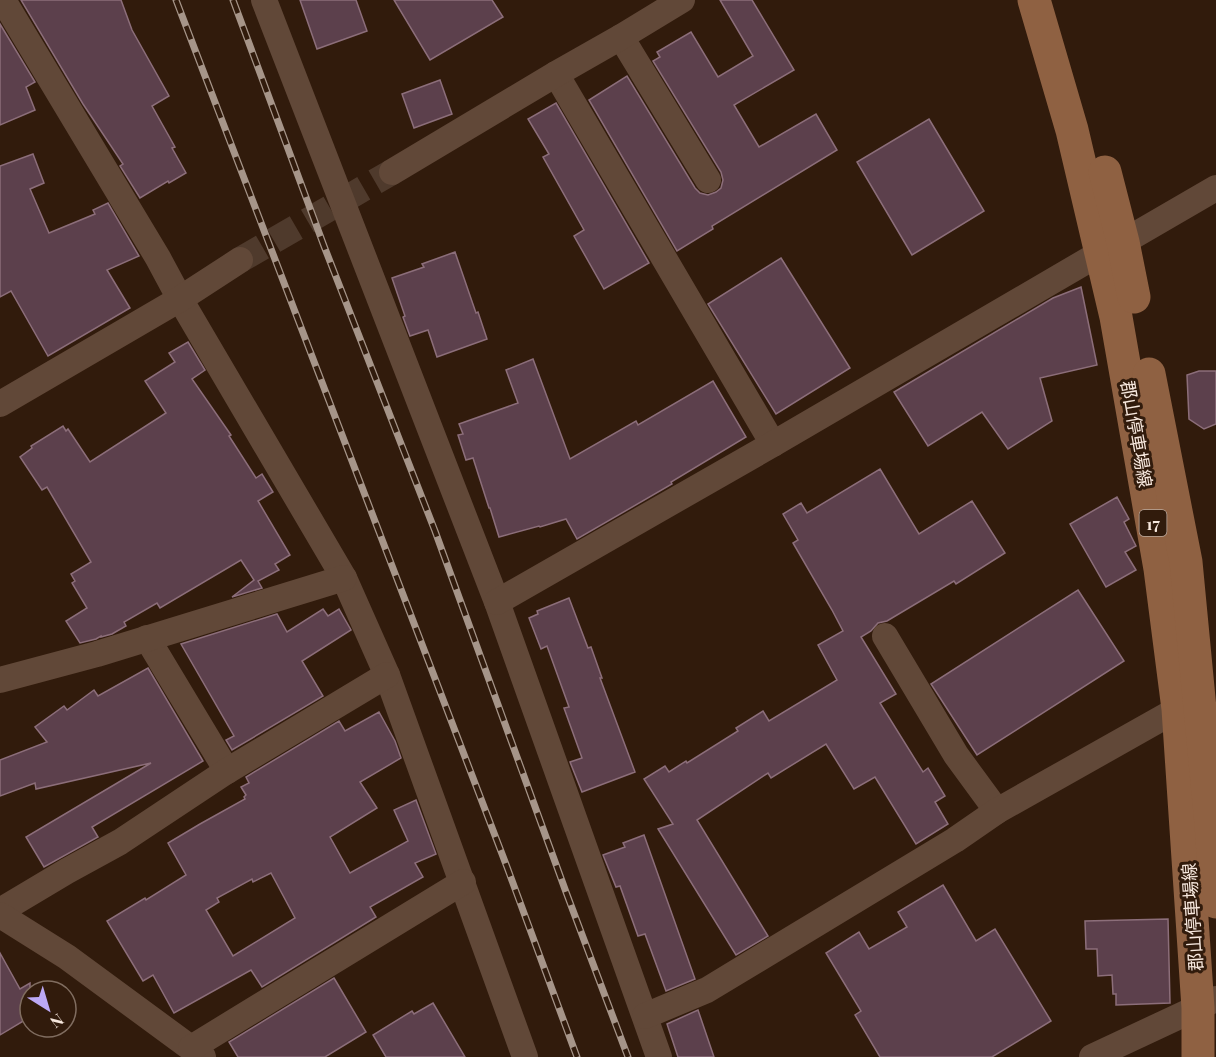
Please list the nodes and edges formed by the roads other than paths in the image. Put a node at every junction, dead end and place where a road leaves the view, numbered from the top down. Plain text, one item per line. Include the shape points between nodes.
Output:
1 (3, 0) edge
2 (264, 0) edge
3 (682, 0) edge
4 (1034, 0) edge
5 (1056, 0) edge
6 (621, 37) junction
7 (556, 74) junction
8 (392, 172) tunnel mouth
9 (708, 180) dead end
10 (1216, 188) edge
11 (1113, 247) junction
12 (240, 260) tunnel mouth
13 (180, 299) junction
14 (0, 404) edge
15 (772, 444) junction
16 (344, 578) junction
17 (497, 602) junction
18 (885, 636) dead end
19 (147, 638) junction
20 (387, 675) junction
21 (0, 680) edge
22 (1198, 696) edge
23 (227, 771) junction
24 (997, 811) junction
25 (463, 882) junction
26 (1216, 902) edge
27 (0, 913) edge
28 (1207, 1004) edge
29 (645, 1016) junction
30 (197, 1052) edge
31 (525, 1057) edge
32 (658, 1057) edge
33 (1092, 1057) edge
34 (1198, 1057) edge

1 - 13 street
2 - 17 street
3 - 6 street
4 - 11 main road, 郡山停車場線 / 17 via 1072,129
5 - 11 main road, 郡山停車場線 / 17 via 1088,105
6 - 7 street
6 - 9 street
7 - 8 street
7 - 15 street
10 - 11 street
11 - 15 street
11 - 22 main road, 郡山停車場線 / 17 via 1186,562
12 - 13 street
13 - 14 street
13 - 16 street
15 - 17 street
16 - 19 street
16 - 20 street
17 - 29 street
18 - 24 street via 956,755
19 - 21 street
19 - 23 street
20 - 23 street
20 - 25 street
22 - 24 street
22 - 26 main road, 郡山停車場線 / 17
22 - 28 main road, 郡山停車場線 / 17
23 - 27 street via 120,842
24 - 29 street via 956,840 707,990
25 - 30 street
25 - 31 street
27 - 30 street
28 - 33 street
28 - 34 main road, 郡山停車場線 / 17
29 - 32 street

